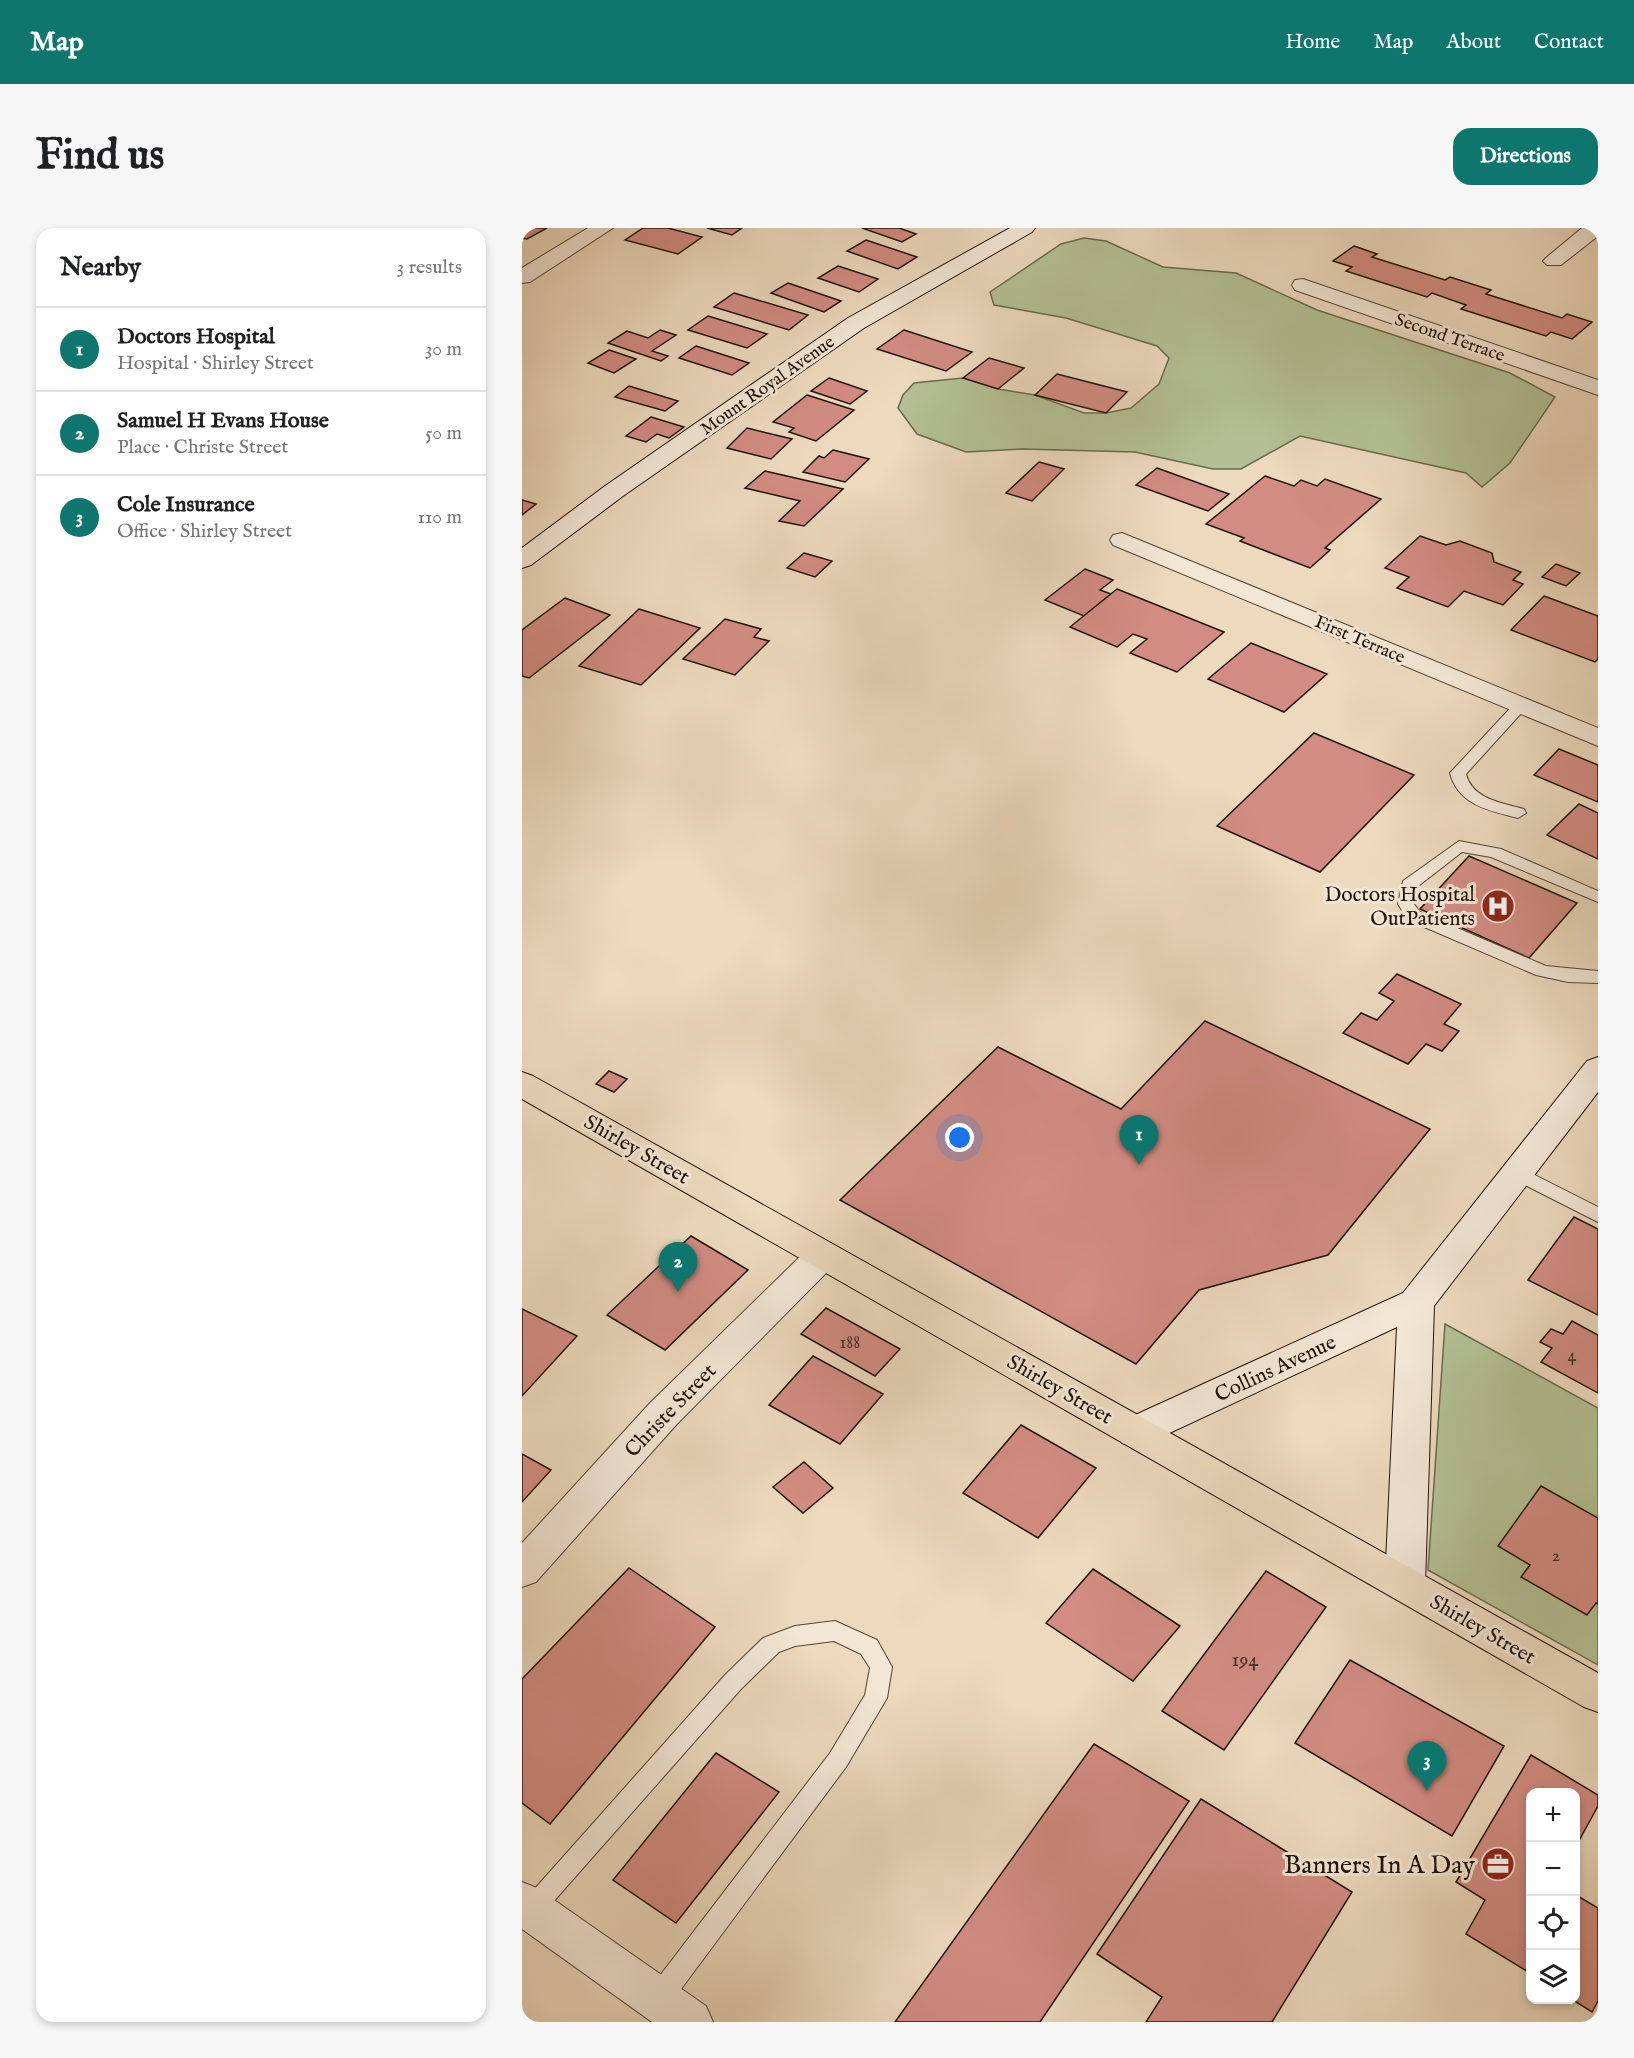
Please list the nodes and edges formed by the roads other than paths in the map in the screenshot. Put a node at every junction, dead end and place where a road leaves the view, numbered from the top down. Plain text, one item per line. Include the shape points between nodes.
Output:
1 (603, 228) edge
2 (1025, 228) edge
3 (1595, 228) edge
4 (1554, 261) dead end
5 (522, 277) edge
6 (1303, 285) dead end
7 (1598, 388) edge
8 (1122, 540) dead end
9 (522, 560) edge
10 (1520, 706) junction
11 (1598, 738) edge
12 (1518, 813) dead end
13 (1598, 897) edge
14 (1598, 977) edge
15 (1598, 1069) edge
16 (522, 1084) edge
17 (1517, 1173) junction
18 (1598, 1215) edge
19 (823, 1255) junction
20 (1416, 1303) junction
21 (1135, 1432) junction
22 (522, 1570) edge
23 (1405, 1584) junction
24 (1598, 1694) edge
25 (527, 1907) edge
26 (674, 2011) edge

1 - 5 street
2 - 9 street, Mount Royal Avenue via 856,323 614,491
3 - 4 street
6 - 7 street, Second Terrace
8 - 10 street, First Terrace
10 - 11 street, First Terrace
10 - 12 lane via 1458,773 1459,783 1468,794
13 - 14 lane via 1495,853 1459,846 1409,885 1406,904 1414,916 1542,971
15 - 17 street, Collins Avenue
16 - 19 highway, Shirley Street
17 - 18 lane
17 - 20 street, Collins Avenue
19 - 21 highway, Shirley Street
19 - 22 street, Christe Street via 663,1414
20 - 21 street, Collins Avenue
20 - 23 street
21 - 23 highway, Shirley Street
23 - 24 highway, Shirley Street
25 - 26 street
25 - 26 lane via 771,1645 795,1636 835,1631 869,1647 880,1667 876,1698

